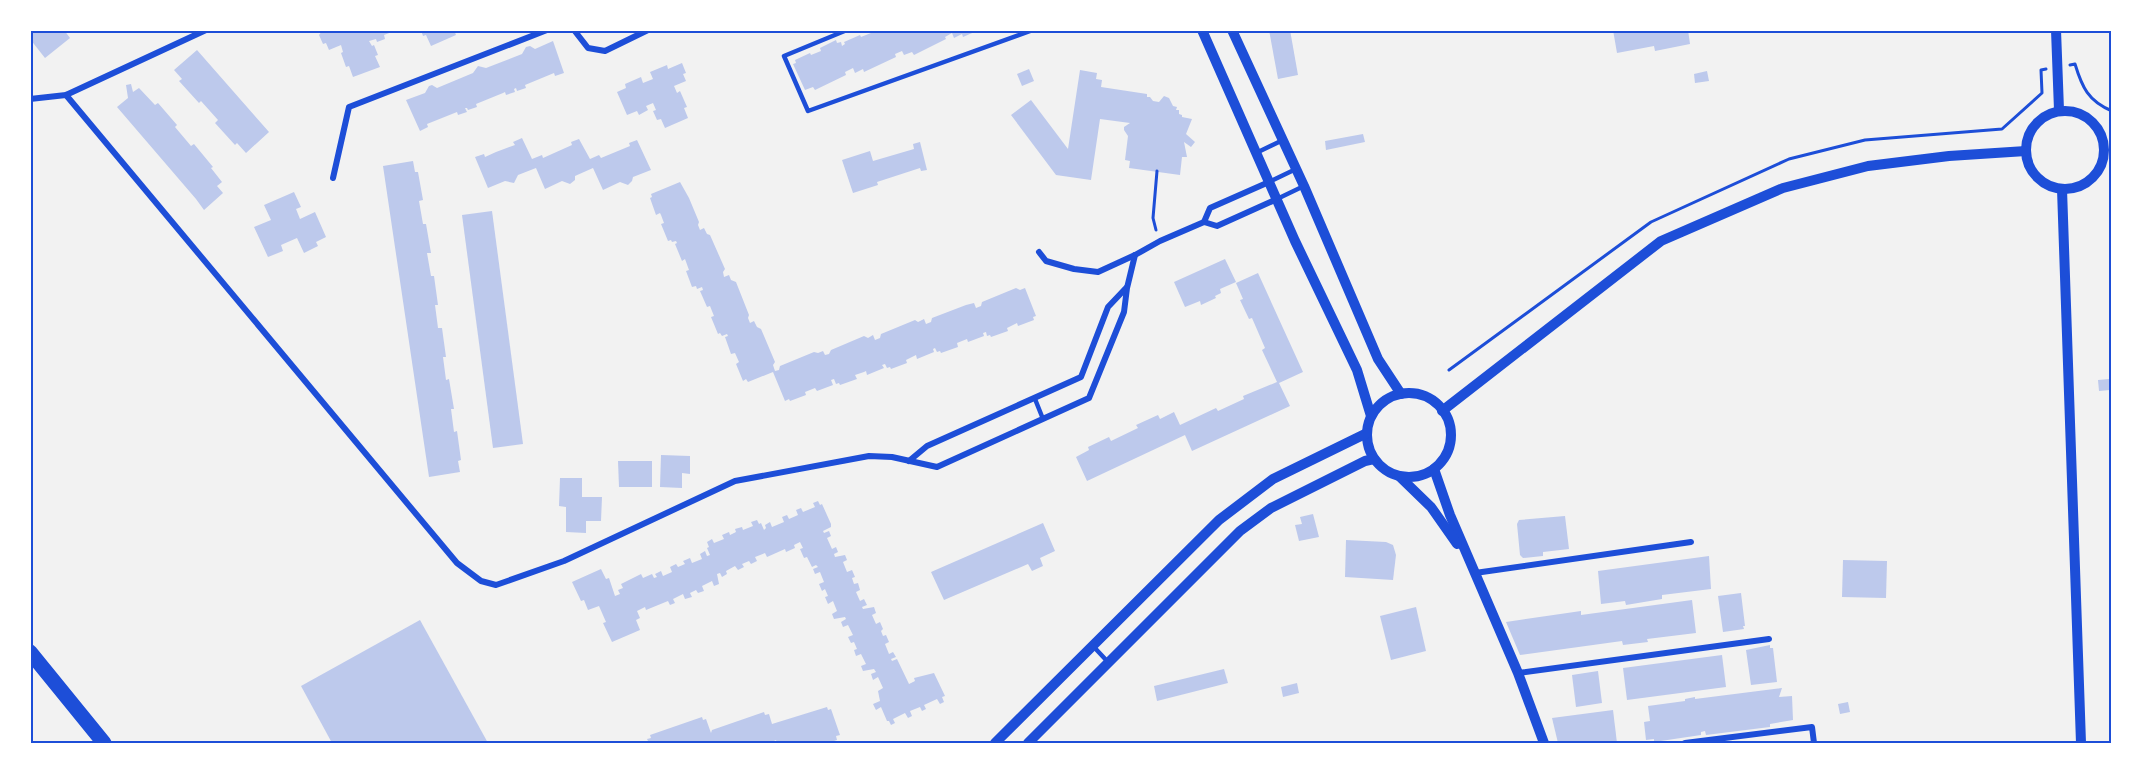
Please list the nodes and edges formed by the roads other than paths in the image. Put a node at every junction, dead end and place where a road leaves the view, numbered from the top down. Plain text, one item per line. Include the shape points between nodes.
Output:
1 (206, 30) edge
2 (547, 30) edge
3 (574, 30) edge
4 (648, 30) edge
5 (847, 30) edge
6 (1033, 30) edge
7 (1202, 30) edge
8 (1232, 30) edge
9 (2056, 30) edge
10 (66, 95) junction
11 (30, 99) edge
12 (2059, 110) junction
13 (1283, 140) junction
14 (2108, 148) edge
15 (2026, 151) junction
16 (1256, 153) junction
17 (1296, 169) junction
18 (333, 178) dead end
19 (1269, 182) junction
20 (1304, 186) junction
21 (2062, 189) junction
22 (1277, 199) junction
23 (1204, 222) junction
24 (1039, 252) dead end
25 (1135, 255) junction
26 (1127, 288) junction
27 (1401, 394) junction
28 (1035, 399) junction
29 (1442, 411) junction
30 (1371, 416) junction
31 (1043, 419) junction
32 (1367, 434) junction
33 (1374, 459) junction
34 (909, 461) junction
35 (1434, 469) junction
36 (1399, 476) junction
37 (1691, 542) dead end
38 (1470, 562) junction
39 (1475, 573) junction
40 (1769, 639) dead end
41 (1093, 646) junction
42 (30, 652) edge
43 (1109, 663) junction
44 (1518, 673) junction
45 (104, 743) edge
46 (994, 743) edge
47 (1028, 743) edge
48 (1544, 743) edge
49 (1685, 743) edge
50 (1814, 743) edge
51 (2081, 743) edge

1 - 10 street
2 - 18 street via 349,107
3 - 4 street via 588,48 605,51
5 - 6 lane via 784,56 808,111
7 - 16 street
8 - 13 street
9 - 12 street
10 - 11 street
10 - 34 street via 457,563 481,581 496,585 564,561 735,481 869,456
12 - 14 street via 2086,116
12 - 15 street via 2033,126
13 - 16 lane
13 - 17 street
14 - 21 street via 2092,178 2083,185
15 - 21 street via 2034,175
15 - 29 street via 1868,166 1783,188 1662,241
16 - 19 street
17 - 19 lane
17 - 20 street
19 - 22 street
19 - 23 street via 1210,208
20 - 22 lane
20 - 27 street via 1378,359
21 - 51 street
22 - 23 street via 1217,226
22 - 30 street via 1357,370
23 - 25 street
24 - 25 street via 1046,261 1098,272
25 - 26 street
26 - 28 street via 1108,307 1081,377
26 - 31 street via 1125,312 1089,398
27 - 29 street via 1428,398
27 - 30 street via 1389,398
28 - 31 lane
28 - 34 street via 927,446
29 - 35 street via 1450,432 1449,446
30 - 32 street
31 - 34 street via 937,467
32 - 33 street
32 - 41 street via 1273,479 1219,520
33 - 36 street
33 - 43 street via 1271,508 1240,531
35 - 36 street via 1411,477
35 - 38 street
36 - 38 street via 1431,507
37 - 39 street
38 - 39 street
39 - 44 street
40 - 44 street
41 - 43 lane
41 - 46 street
42 - 45 main road
43 - 47 street
44 - 48 street
49 - 50 street via 1812,727

